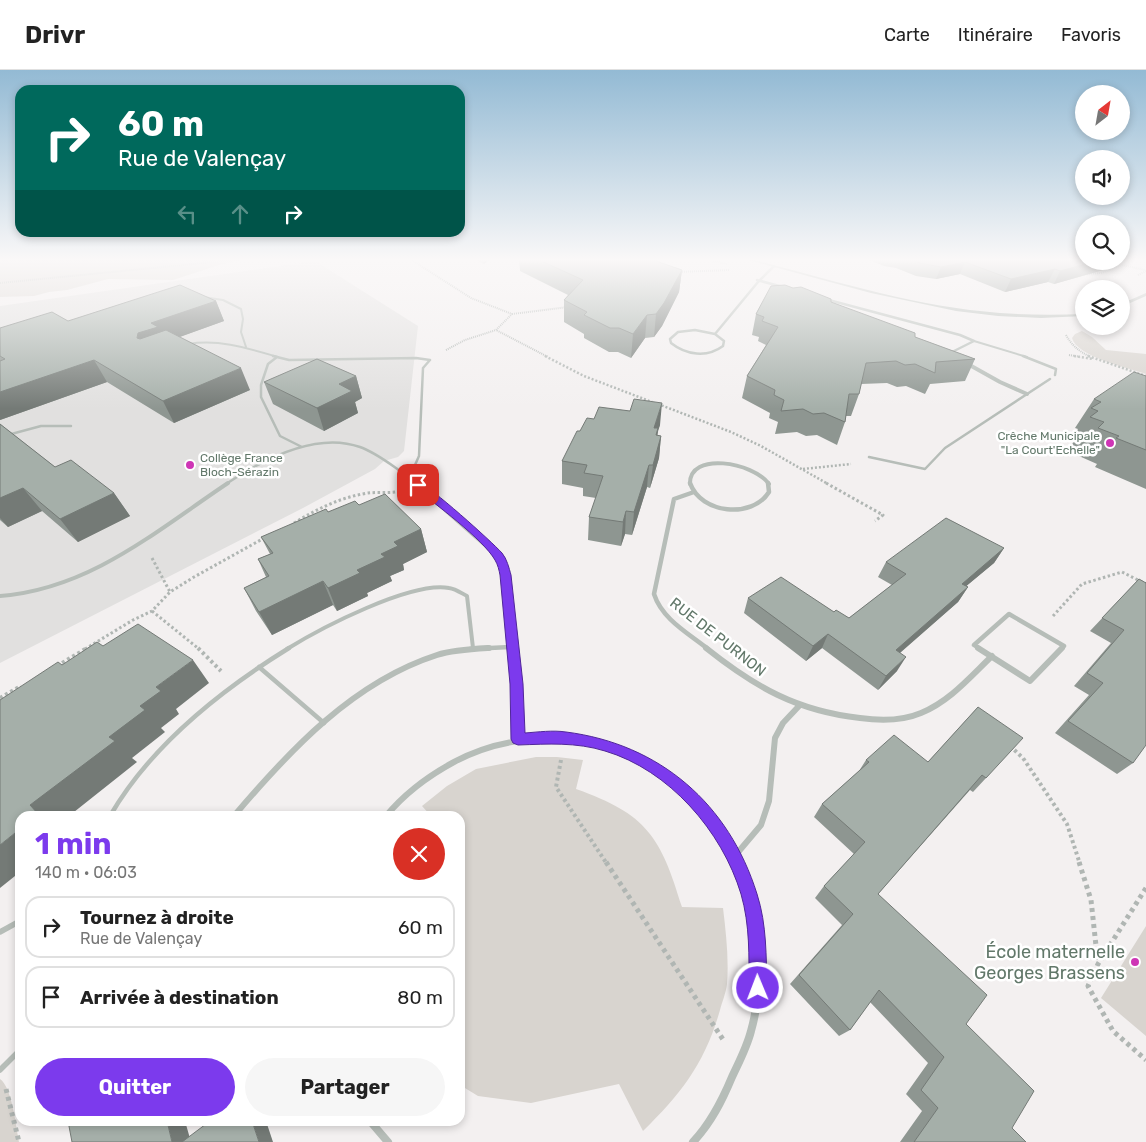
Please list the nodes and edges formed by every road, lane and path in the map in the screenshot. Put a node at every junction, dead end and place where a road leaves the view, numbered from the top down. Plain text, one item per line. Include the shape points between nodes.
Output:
1 (241, 309) edge
2 (494, 309) edge
3 (550, 309) edge
4 (736, 309) edge
5 (862, 309) edge
6 (960, 309) edge
7 (512, 314) junction
8 (1075, 315) edge
9 (496, 330) junction
10 (1066, 330) dead end
11 (715, 334) junction
12 (974, 341) junction
13 (180, 346) edge
14 (246, 347) junction
15 (277, 358) junction
16 (430, 360) junction
17 (1055, 375) dead end
18 (1146, 376) edge
19 (1050, 378) dead end
20 (1027, 394) junction
21 (71, 426) dead end
22 (0, 437) edge
23 (302, 447) junction
24 (869, 457) dead end
25 (855, 464) dead end
26 (802, 469) junction
27 (406, 475) junction
28 (418, 485) junction
29 (694, 492) junction
30 (875, 521) dead end
31 (291, 525) edge
32 (271, 535) edge
33 (144, 542) junction
34 (1146, 584) edge
35 (170, 592) junction
36 (0, 596) edge
37 (152, 611) junction
38 (1039, 631) junction
39 (512, 647) junction
40 (473, 648) junction
41 (992, 656) junction
42 (259, 667) junction
43 (52, 668) edge
44 (235, 683) junction
45 (22, 686) edge
46 (0, 698) edge
47 (799, 706) junction
48 (324, 723) junction
49 (564, 737) junction
50 (518, 739) junction
51 (1009, 745) edge
52 (112, 811) edge
53 (238, 811) edge
54 (391, 811) edge
55 (734, 857) junction
56 (1146, 888) edge
57 (15, 923) edge
58 (0, 932) edge
59 (1098, 964) junction
60 (15, 1055) edge
61 (1146, 1060) edge
62 (738, 1063) junction
63 (0, 1070) edge
64 (4, 1082) dead end
65 (15, 1122) edge
66 (16, 1126) edge
67 (374, 1126) edge
68 (698, 1140) edge
69 (19, 1142) edge
70 (388, 1142) edge

1 - 14 lane via 240,332
2 - 7 path
3 - 7 path
4 - 11 street
5 - 12 street
6 - 8 street via 1017,316
7 - 9 path
9 - 16 path via 465,340
9 - 26 path via 584,376 731,432
10 - 18 path via 1067,339 1083,353
11 - 11 street via 687,330 674,334 670,341 676,348 687,352 712,352 721,349 724,343
12 - 17 lane via 1045,363 1056,370
12 - 20 street via 950,353
13 - 14 lane via 210,341
14 - 15 lane
15 - 16 lane
15 - 23 lane via 268,364 261,397 280,436
16 - 27 lane via 423,368 420,456
19 - 20 lane
20 - 24 lane via 945,448 925,469
21 - 22 lane via 41,426
23 - 27 lane via 328,442 352,444 377,455
23 - 33 lane via 269,458 234,477
25 - 26 path
26 - 30 path via 883,515
27 - 28 street
28 - 31 path via 393,493 368,493 344,498
28 - 39 street via 499,557 506,575
29 - 29 street via 713,505 741,509 763,501 768,494 768,486 757,472 724,462 702,466 695,471 690,478
29 - 47 street, RUE DE PURNON via 674,499 654,594 658,606 749,680
32 - 35 path
33 - 35 path
33 - 36 lane via 115,559 46,588
34 - 38 path via 1122,572 1082,584
35 - 37 path
37 - 43 path
37 - 44 path via 192,642
38 - 41 street via 1009,614 974,645
38 - 41 street via 1064,646 1030,681
39 - 40 street
39 - 50 street via 517,684
40 - 42 lane via 467,596 451,588 427,588 316,632
40 - 48 street via 436,655 402,669 378,682
41 - 47 street, RUE DE PURNON via 951,695 928,710 904,718 881,721
42 - 44 lane
42 - 48 lane
44 - 52 lane via 162,748 135,778
45 - 46 path
47 - 55 street via 783,723 775,738 769,801 761,825
48 - 53 street via 277,765
49 - 50 street
49 - 55 street via 607,745 650,764 689,795 715,825
49 - 62 path via 556,787
50 - 54 street via 478,750 439,769
51 - 59 path via 1023,758 1067,824 1091,900
55 - 62 street via 749,894 758,954 758,988 751,1033
56 - 59 path
57 - 58 lane
59 - 61 path via 1088,986 1112,1030
60 - 63 lane
62 - 68 street via 725,1096
64 - 65 path
66 - 69 path
67 - 70 street

